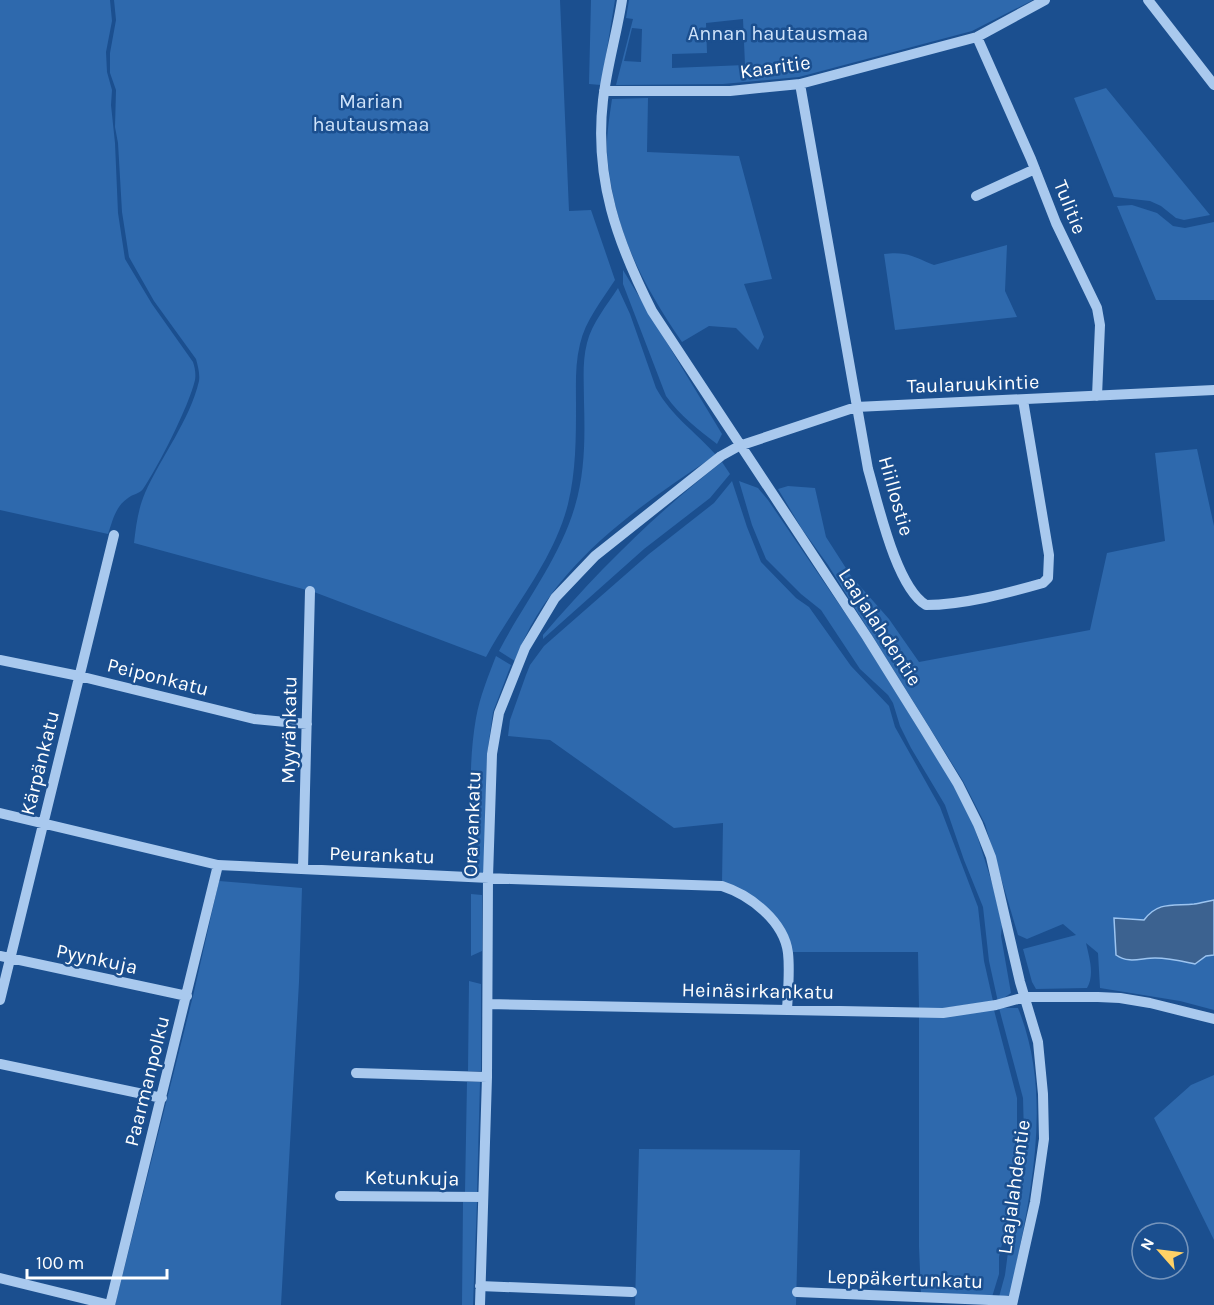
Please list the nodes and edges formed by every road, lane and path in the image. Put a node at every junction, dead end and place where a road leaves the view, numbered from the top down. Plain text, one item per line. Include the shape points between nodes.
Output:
1 (622, 0) edge
2 (1045, 0) edge
3 (1148, 0) edge
4 (976, 37) junction
5 (800, 84) junction
6 (1214, 85) edge
7 (604, 91) junction
8 (1035, 169) junction
9 (976, 196) dead end
10 (1214, 390) edge
11 (1097, 396) junction
12 (1023, 400) junction
13 (856, 407) junction
14 (739, 446) junction
15 (114, 535) dead end
16 (310, 591) dead end
17 (0, 660) edge
18 (79, 676) junction
19 (307, 724) junction
20 (0, 813) edge
21 (43, 823) junction
22 (218, 866) junction
23 (303, 869) junction
24 (488, 877) junction
25 (5, 957) edge
26 (187, 996) junction
27 (1026, 997) junction
28 (0, 1000) edge
29 (488, 1004) junction
30 (787, 1010) junction
31 (1214, 1019) edge
32 (0, 1064) edge
33 (356, 1073) dead end
34 (487, 1077) junction
35 (162, 1098) junction
36 (340, 1196) dead end
37 (483, 1197) junction
38 (0, 1278) edge
39 (480, 1286) junction
40 (632, 1292) dead end
41 (797, 1292) dead end
42 (1012, 1303) edge
43 (110, 1305) edge
44 (480, 1305) edge

1 - 7 street, Laajalahdentie
2 - 4 street, Kaaritie
3 - 6 street
4 - 5 street, Kaaritie
4 - 8 street, Tulitie
5 - 7 street, Kaaritie via 730,91
5 - 13 street, Hiillostie
7 - 14 street, Laajalahdentie via 601,163 622,248 652,311
8 - 9 street
8 - 11 street, Tulitie via 1097,308
10 - 11 street, Taularuukintie
11 - 12 street, Taularuukintie
12 - 13 street, Taularuukintie
12 - 13 street, Hiillostie via 1049,555 1048,578 1034,586 940,605 920,602 905,580 868,469
13 - 14 street, Taularuukintie
14 - 24 street, Oravankatu via 594,556 555,598 530,639 499,713 492,754
14 - 27 street, Laajalahdentie via 867,637 958,784 992,857
15 - 18 street, Kärpänkatu
16 - 19 street, Myyränkatu
17 - 18 street, Peiponkatu
18 - 19 street, Peiponkatu via 254,719
18 - 21 street, Kärpänkatu
19 - 23 street, Myyränkatu
20 - 21 street, Peurankatu
21 - 22 street, Peurankatu
21 - 25 street, Kärpänkatu
22 - 23 street, Peurankatu
22 - 26 street, Paarmanpolku
23 - 24 street, Peurankatu
24 - 29 street, Oravankatu
24 - 30 street, Peurankatu via 700,884 736,890 760,908 784,939 788,952
25 - 26 street, Pyynkuja
25 - 28 street, Kärpänkatu
26 - 35 street, Paarmanpolku
27 - 30 street, Heinäsirkankatu via 944,1013
27 - 31 street, Heinäsirkankatu via 1120,998
27 - 42 street, Laajalahdentie via 1038,1042 1044,1139 1035,1202
29 - 30 street, Heinäsirkankatu
29 - 34 street, Oravankatu
32 - 35 street
33 - 34 street
34 - 37 street, Oravankatu
35 - 43 street, Paarmanpolku
36 - 37 street, Ketunkuja
37 - 39 street, Oravankatu
38 - 43 street
39 - 40 street
39 - 44 street, Oravankatu
41 - 42 street, Leppäkertunkatu

